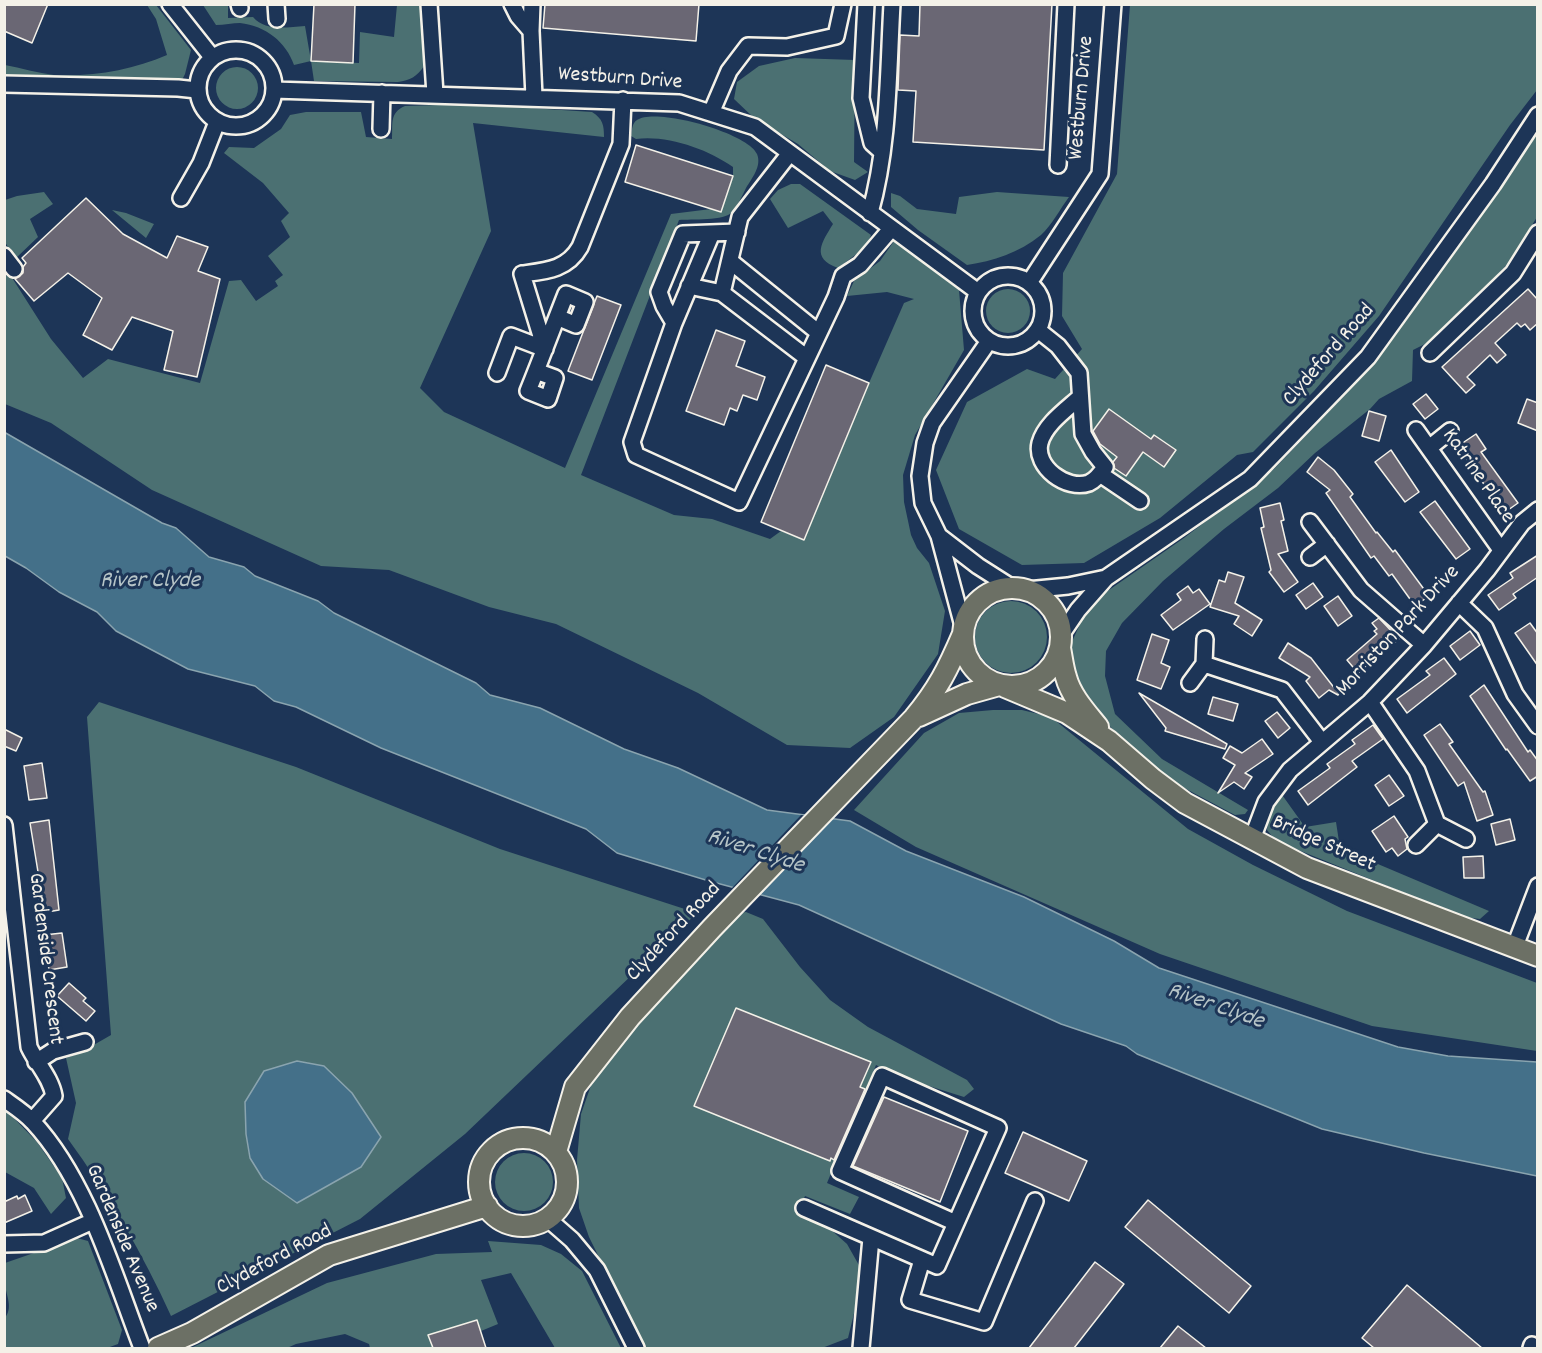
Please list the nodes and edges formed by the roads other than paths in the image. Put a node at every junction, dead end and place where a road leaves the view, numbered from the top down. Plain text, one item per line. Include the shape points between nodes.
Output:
1 (170, 4) edge
2 (429, 4) edge
3 (512, 4) edge
4 (532, 4) edge
5 (843, 4) edge
6 (866, 4) edge
7 (892, 4) edge
8 (1066, 4) edge
9 (1113, 4) edge
10 (531, 31) junction
11 (212, 57) junction
12 (4, 84) edge
13 (197, 90) junction
14 (274, 90) junction
15 (382, 93) junction
16 (435, 94) junction
17 (534, 97) junction
18 (623, 100) junction
19 (711, 113) junction
20 (1538, 115) edge
21 (218, 122) junction
22 (381, 129) dead end
23 (882, 152) junction
24 (790, 153) junction
25 (1058, 165) dead end
26 (181, 198) dead end
27 (870, 213) junction
28 (891, 229) junction
29 (737, 232) junction
30 (712, 233) junction
31 (1538, 233) edge
32 (730, 261) junction
33 (1029, 283) junction
34 (689, 286) junction
35 (978, 292) junction
36 (722, 293) junction
37 (557, 317) dead end
38 (674, 323) junction
39 (1038, 330) junction
40 (819, 333) junction
41 (989, 341) junction
42 (545, 349) junction
43 (1430, 353) dead end
44 (807, 358) junction
45 (536, 371) dead end
46 (497, 373) dead end
47 (1080, 397) junction
48 (1416, 430) dead end
49 (1450, 431) dead end
50 (1429, 448) junction
51 (1100, 474) junction
52 (1140, 501) dead end
53 (1538, 510) edge
54 (1310, 522) dead end
55 (939, 536) junction
56 (1327, 544) junction
57 (1501, 550) junction
58 (1310, 557) dead end
59 (1106, 578) junction
60 (1019, 588) junction
61 (1459, 603) junction
62 (963, 630) junction
63 (1205, 639) dead end
64 (1061, 642) junction
65 (1424, 645) junction
66 (1204, 664) junction
67 (1191, 683) dead end
68 (1002, 686) junction
69 (1370, 702) junction
70 (914, 718) junction
71 (1538, 726) edge
72 (1109, 741) junction
73 (1322, 742) junction
74 (1437, 824) junction
75 (4, 825) edge
76 (1252, 839) junction
77 (1466, 839) dead end
78 (1416, 844) dead end
79 (1538, 886) edge
80 (1515, 946) junction
81 (1538, 956) edge
82 (85, 1042) dead end
83 (36, 1062) junction
84 (4, 1099) edge
85 (32, 1121) junction
86 (556, 1152) junction
87 (1035, 1201) dead end
88 (487, 1206) junction
89 (804, 1208) dead end
90 (548, 1219) junction
91 (93, 1221) junction
92 (956, 1223) junction
93 (872, 1238) junction
94 (4, 1244) edge
95 (922, 1260) junction
96 (142, 1348) edge
97 (158, 1348) edge
98 (636, 1348) edge
99 (861, 1348) edge

1 - 11 street
2 - 16 street
3 - 10 street
4 - 10 street
5 - 19 street via 836,36 787,47 748,46 729,71
6 - 23 street via 861,98 872,143
7 - 23 street
8 - 25 street
9 - 33 street, Westburn Drive via 1100,174
10 - 17 street
11 - 13 street via 203,66
11 - 14 street via 223,51 248,51 268,66
12 - 13 street
13 - 21 street via 204,108
14 - 15 street, Westburn Drive
14 - 21 street via 268,108 255,122 236,126
15 - 16 street, Westburn Drive
15 - 22 street
16 - 17 street, Westburn Drive
17 - 18 street, Westburn Drive
18 - 19 street, Westburn Drive via 679,103
18 - 42 street via 621,144 580,247 561,267 522,274
19 - 24 street, Westburn Drive via 755,127
20 - 59 street, Clydeford Road via 1368,357 1250,479
21 - 26 street
23 - 27 street
24 - 27 street, Westburn Drive
24 - 29 street via 741,217
27 - 28 street, Westburn Drive
28 - 35 street, Westburn Drive
28 - 40 street via 860,265 843,276
29 - 30 street
29 - 32 street
30 - 34 street
30 - 38 street via 683,234 659,292
31 - 43 street via 1513,273
32 - 36 street
32 - 40 street
33 - 35 street via 1007,276 985,284
33 - 39 street via 1044,310
34 - 36 street
34 - 38 street
35 - 41 street via 972,314 980,334
36 - 44 street
37 - 42 street
38 - 44 street via 632,442 636,455 739,502
39 - 41 street via 1031,338 1010,347
39 - 47 street via 1058,346 1079,373
40 - 44 street
41 - 55 street via 932,423 925,444 920,476 923,503
42 - 45 street
42 - 46 street via 511,336
47 - 51 street via 1083,434 1105,467
47 - 51 street via 1050,425 1040,443 1042,462 1060,481 1077,485
48 - 50 street, Katrine Place
49 - 50 street
50 - 57 street, Katrine Place
51 - 52 street
53 - 57 street, Morriston Park Drive via 1521,523
54 - 56 street
55 - 60 street via 978,566
55 - 62 street
56 - 58 street
56 - 65 street via 1362,590
57 - 61 street, Morriston Park Drive
59 - 60 street, Clydeford Road via 1068,586
59 - 64 street, Clydeford Road via 1078,610
60 - 62 main road via 995,590 981,598 970,611
60 - 64 main road via 1042,597 1053,609 1060,624
61 - 65 street, Morriston Park Drive
61 - 71 street via 1485,628 1515,694
62 - 68 main road via 967,659 977,672
62 - 70 main road, Clydeford Road via 944,678
63 - 66 street
64 - 68 main road via 1050,670 1037,680 1022,686
64 - 72 main road, Bridge Street via 1071,689
65 - 69 street, Morriston Park Drive
66 - 67 street
66 - 73 street via 1282,690
68 - 70 main road, Clydeford Road via 967,694
68 - 72 main road, Bridge Street via 1067,713
69 - 73 street, Morriston Park Drive
69 - 74 street via 1417,771
70 - 86 main road, Clydeford Road via 630,1017 575,1087
72 - 76 main road, Bridge Street via 1185,803
73 - 76 street, Morriston Park Drive via 1290,770 1266,802
74 - 77 street
74 - 78 street
75 - 83 street, Gardenside Crescent via 30,1047
76 - 80 main road, Bridge Street via 1307,868
79 - 80 street
80 - 81 main road, Bridge Street
82 - 83 street, Gardenside Crescent via 53,1051
83 - 85 street, Gardenside Crescent via 52,1083 54,1096
84 - 85 street, Gardenside Avenue
85 - 91 street, Gardenside Avenue via 66,1164
86 - 88 main road via 531,1138 502,1143 483,1164 479,1178
86 - 90 main road via 568,1180 566,1195
87 - 95 street via 984,1322 910,1300
88 - 90 main road via 496,1217 515,1225
88 - 97 main road, Clydeford Road via 329,1255 192,1333
89 - 93 street
90 - 98 street via 597,1270
91 - 94 street via 44,1243
91 - 96 street, Gardenside Avenue
92 - 92 street via 998,1128 882,1076 840,1171
92 - 95 street via 937,1266
93 - 95 street
93 - 99 street

